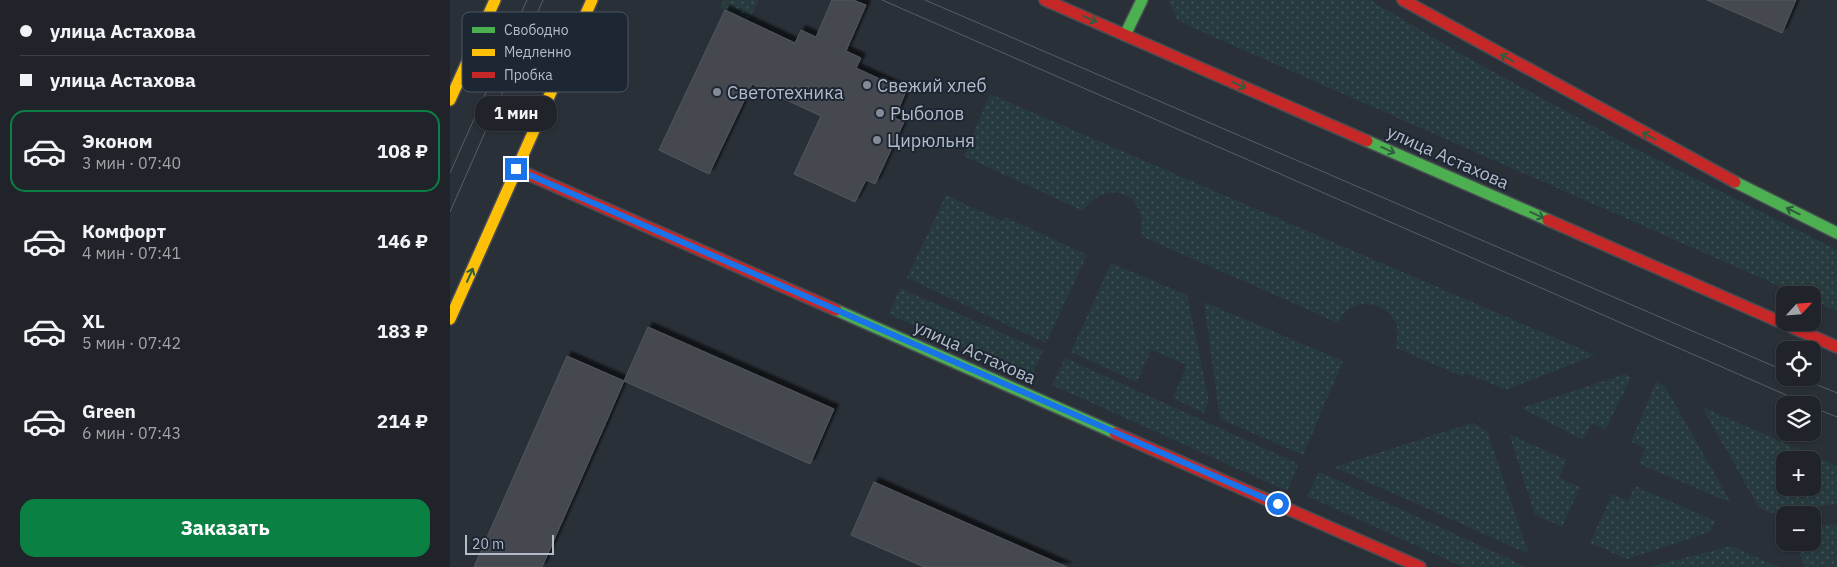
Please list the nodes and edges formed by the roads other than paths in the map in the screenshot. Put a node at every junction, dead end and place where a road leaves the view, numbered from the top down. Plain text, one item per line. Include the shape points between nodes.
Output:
1 (495, 0) edge
2 (592, 0) edge
3 (1045, 0) edge
4 (1142, 0) edge
5 (1403, 0) edge
6 (490, 12) edge
7 (587, 12) edge
8 (1124, 35) junction
9 (462, 73) edge
10 (551, 92) edge
11 (450, 100) edge
12 (516, 169) junction
13 (1837, 232) edge
14 (450, 319) edge
15 (1837, 347) edge
16 (1420, 567) edge

1 - 6 main road
2 - 7 main road
3 -> 8 main road, улица Астахова
4 - 8 main road
13 -> 5 main road via 1719,174
8 -> 15 main road, улица Астахова
9 - 11 main road
10 - 12 main road
14 -> 12 main road
12 - 16 main road, улица Астахова

